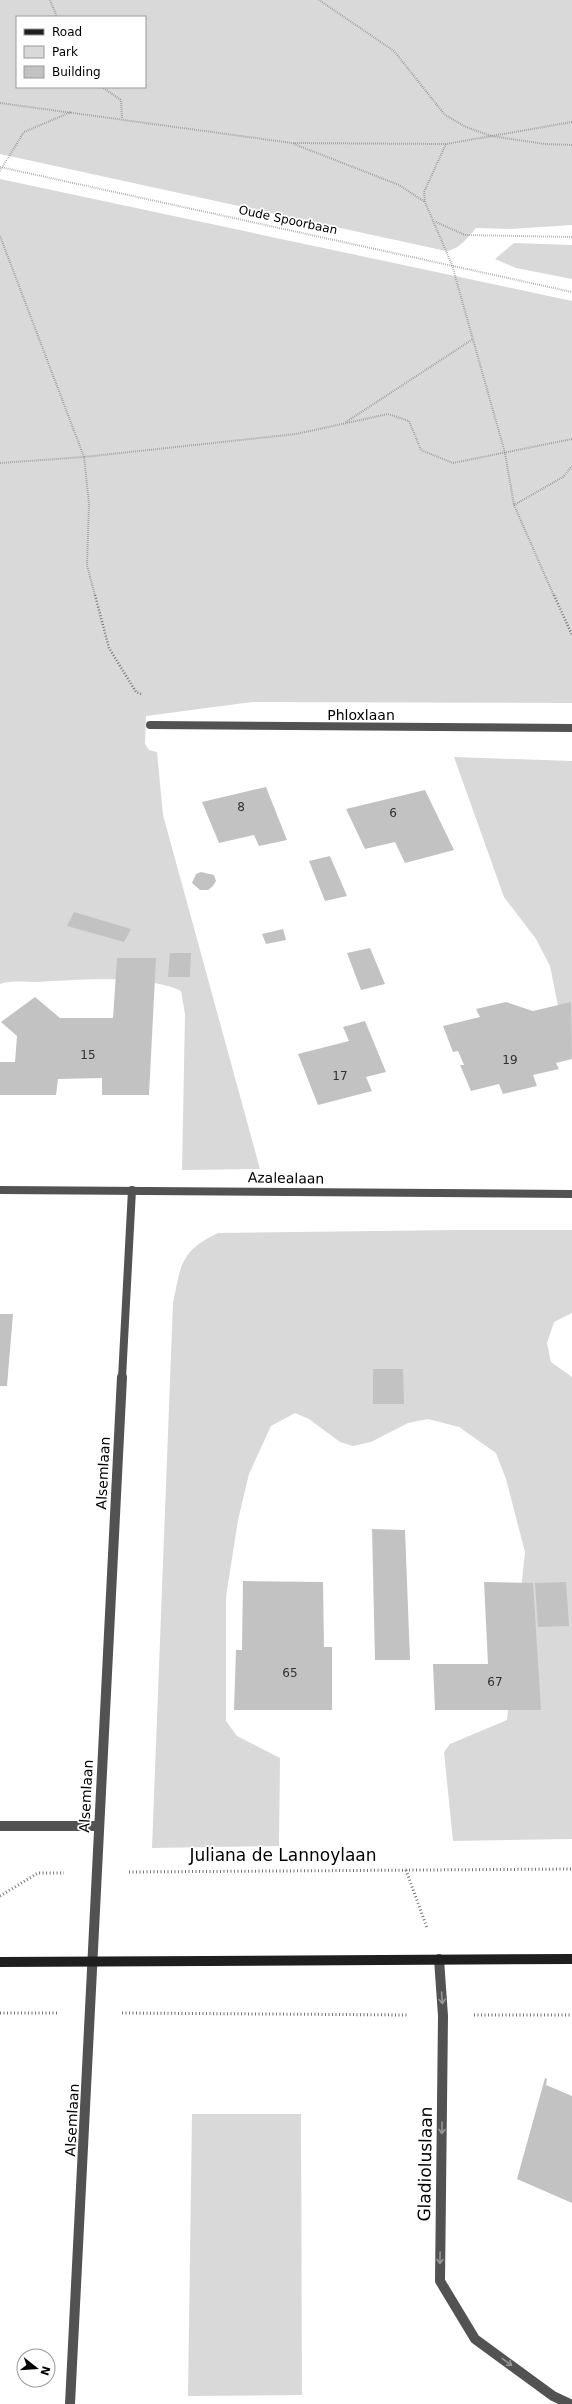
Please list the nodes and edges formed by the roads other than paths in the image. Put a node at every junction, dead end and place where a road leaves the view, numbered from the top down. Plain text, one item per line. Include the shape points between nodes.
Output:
1 (150, 725) road end
2 (572, 728) edge
3 (0, 1190) edge
4 (132, 1190) junction
5 (572, 1194) edge
6 (0, 1826) edge
7 (98, 1826) junction
8 (439, 1959) junction
9 (572, 1959) edge
10 (0, 1962) edge
11 (91, 1963) junction
12 (70, 2404) edge
13 (570, 2404) edge

1 - 2 street, Phloxlaan
3 - 4 street, Azalealaan
4 - 5 street, Azalealaan
4 - 7 street, Alsemlaan
6 - 7 street
7 - 11 street, Alsemlaan
8 - 9 street
8 - 11 street
8 -> 13 street, Gladioluslaan via 443,2016 440,2281 475,2339 553,2396
10 - 11 street
11 - 12 street, Alsemlaan via 91,2013

